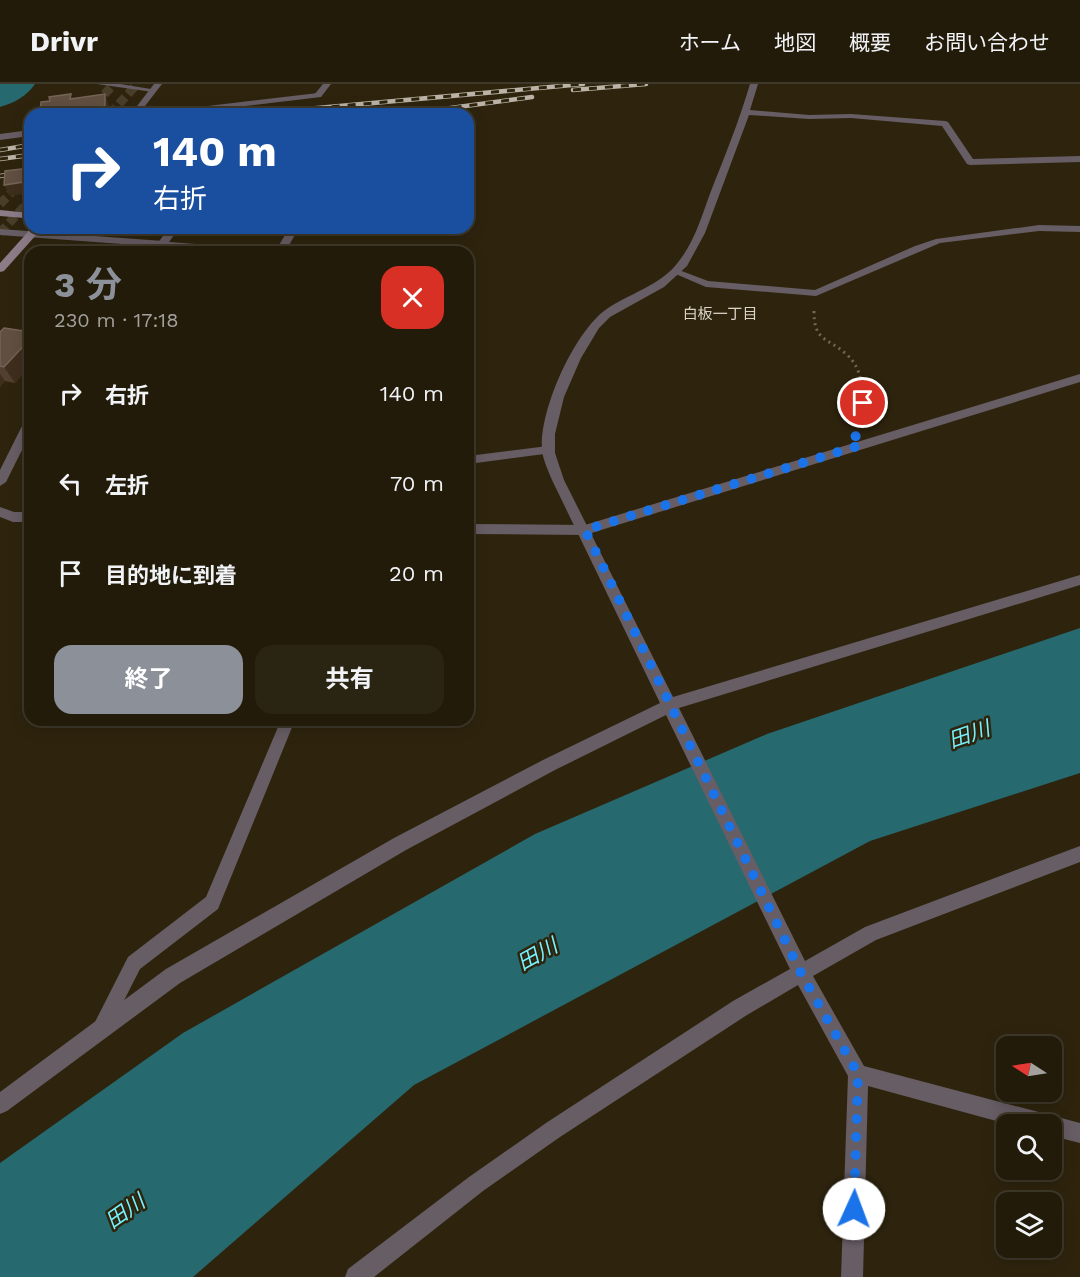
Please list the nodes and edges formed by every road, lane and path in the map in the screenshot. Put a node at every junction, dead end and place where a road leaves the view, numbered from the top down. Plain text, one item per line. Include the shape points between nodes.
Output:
1 (100, 84) edge
2 (327, 84) edge
3 (754, 84) edge
4 (156, 87) edge
5 (141, 108) edge
6 (208, 108) edge
7 (747, 112) junction
8 (24, 134) edge
9 (0, 137) edge
10 (1080, 159) edge
11 (0, 213) edge
12 (24, 214) edge
13 (1080, 229) edge
14 (24, 231) edge
15 (0, 232) edge
16 (30, 234) edge
17 (55, 234) edge
18 (144, 246) edge
19 (0, 269) edge
20 (676, 272) junction
21 (816, 293) junction
22 (1080, 378) edge
23 (24, 434) edge
24 (861, 445) junction
25 (548, 450) junction
26 (474, 459) edge
27 (0, 482) edge
28 (0, 513) edge
29 (24, 517) edge
30 (474, 529) edge
31 (585, 530) junction
32 (1080, 580) edge
33 (670, 705) junction
34 (286, 726) edge
35 (1080, 854) edge
36 (801, 973) junction
37 (100, 1030) junction
38 (858, 1074) junction
39 (0, 1104) edge
40 (1009, 1114) edge
41 (1062, 1128) edge
42 (1080, 1133) edge
43 (356, 1277) edge
44 (852, 1277) edge

1 - 4 lane
2 - 6 street via 318,95
3 - 7 street
4 - 5 street
7 - 10 street via 945,124 970,162
7 - 20 street via 702,226
8 - 9 street
11 - 12 main road
13 - 21 lane via 1039,228 939,241
14 - 15 street
16 - 19 main road
17 - 18 street
20 - 21 lane via 706,284
20 - 25 street via 606,315 586,336 551,418
21 - 24 path via 815,329 826,342 852,359 860,375 863,403 855,439
22 - 24 street
23 - 27 street
24 - 31 street
25 - 26 lane
25 - 31 street via 558,480
28 - 29 street
30 - 31 street
31 - 33 street
32 - 33 street
33 - 36 street
33 - 37 street via 400,844 173,976
34 - 37 lane via 213,903 134,963
35 - 36 street via 871,933
36 - 38 street
36 - 43 street via 740,1008 553,1130
37 - 39 street
38 - 40 street
38 - 44 street
41 - 42 street

